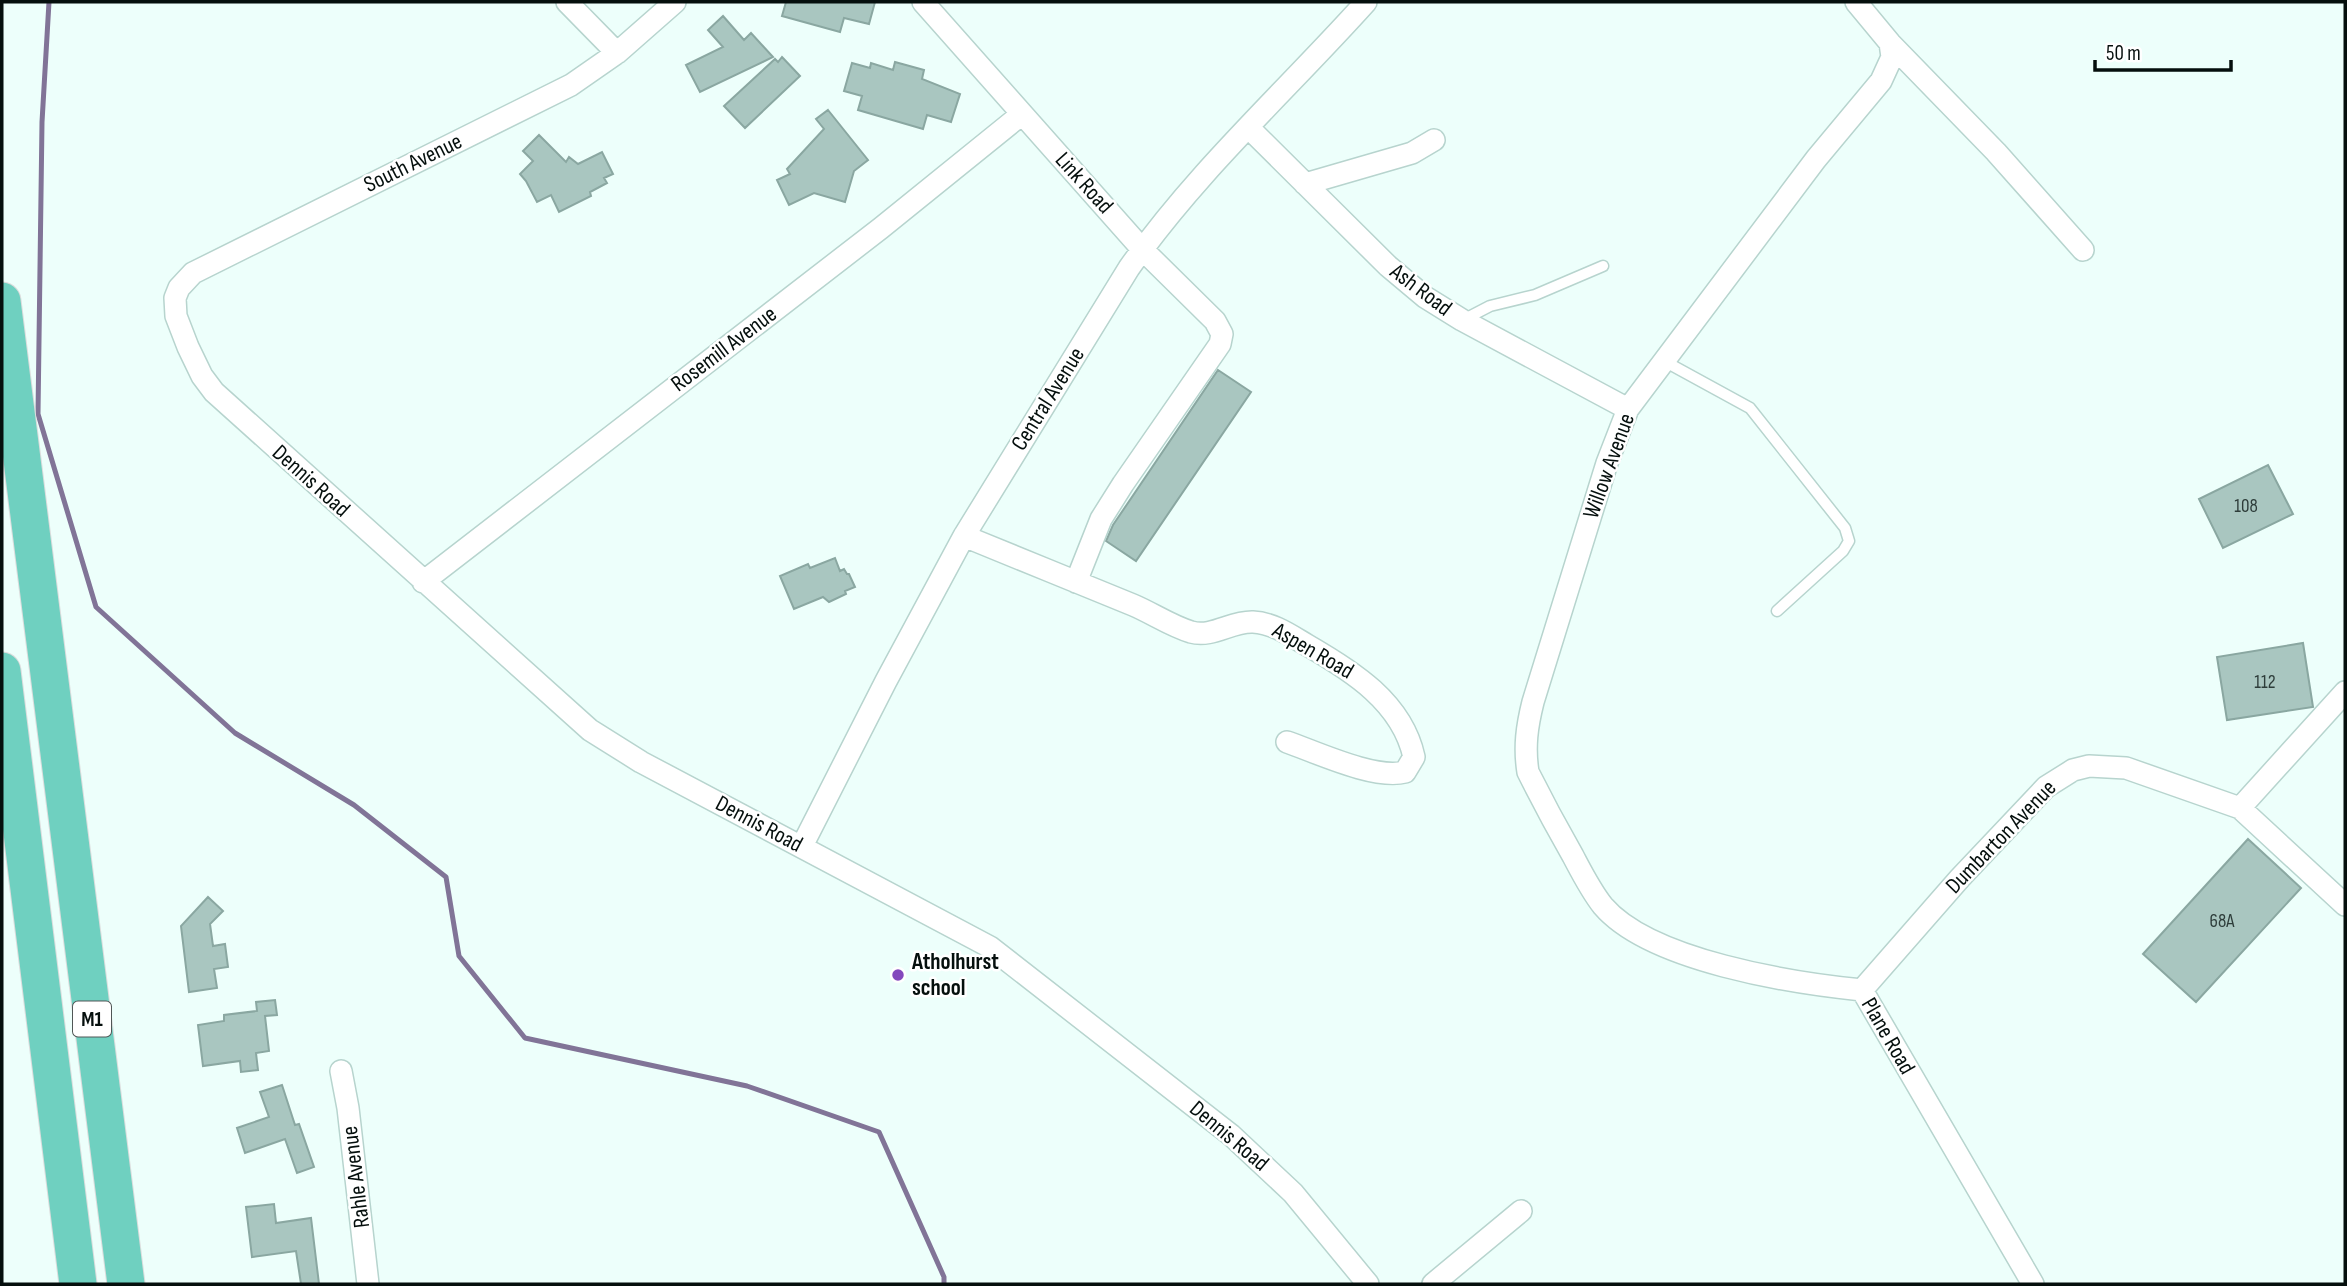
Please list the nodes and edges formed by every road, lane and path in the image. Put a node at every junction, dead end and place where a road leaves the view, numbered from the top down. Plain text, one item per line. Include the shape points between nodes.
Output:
1 (675, 2) edge
2 (923, 2) edge
3 (1366, 2) edge
4 (1856, 2) edge
5 (575, 4) edge
6 (1890, 43) junction
7 (617, 53) junction
8 (1022, 114) junction
9 (1248, 127) junction
10 (1434, 140) dead end
11 (1305, 184) junction
12 (1142, 249) junction
13 (2083, 250) dead end
14 (1603, 266) dead end
15 (2, 301) edge
16 (1462, 320) junction
17 (180, 329) joint
18 (1664, 361) junction
19 (1628, 409) junction
20 (964, 536) junction
21 (423, 582) junction
22 (1076, 582) junction
23 (1777, 611) dead end
24 (2, 671) edge
25 (2345, 692) edge
26 (1287, 742) dead end
27 (2241, 808) junction
28 (802, 846) junction
29 (2345, 905) edge
30 (1603, 906) joint
31 (1861, 990) junction
32 (341, 1071) dead end
33 (1521, 1212) dead end
34 (78, 1284) edge
35 (126, 1284) edge
36 (368, 1284) edge
37 (1368, 1284) edge
38 (1433, 1284) edge
39 (2033, 1284) edge

1 - 7 street, South Avenue
2 - 8 street, Link Road
3 - 9 street, Central Avenue
4 - 6 street
5 - 7 street
6 - 13 street
6 - 18 street, Willow Avenue via 1892,57 1881,80
7 - 17 street, South Avenue via 561,90 193,273 175,298
8 - 12 street, Link Road
8 - 21 street, Rosemill Avenue
9 - 11 street, Ash Road
9 - 12 street, Central Avenue
10 - 11 street via 1412,153
11 - 16 street, Ash Road via 1388,266
12 - 20 street, Central Avenue
12 - 22 street, Link Road via 1220,328 1220,344 1101,519
14 - 16 lane
15 - 35 highway, M1
16 - 19 street, Ash Road
17 - 21 street, Dennis Road via 214,391
18 - 19 street, Willow Avenue
18 - 23 lane via 1750,408 1845,528 1849,541 1843,551
19 - 30 street, Willow Avenue via 1606,463 1526,735 1528,772
20 - 22 street, Aspen Road
20 - 28 street, Central Avenue
21 - 28 street, Dennis Road via 603,740
22 - 26 street, Aspen Road via 1194,633 1254,622 1281,629 1352,670 1377,694 1403,727 1414,757 1405,772 1373,772
24 - 34 highway, M1
25 - 27 street
27 - 29 street, Dumbarton Avenue
27 - 31 street, Dumbarton Avenue via 2126,768 2099,765 2073,769 2036,797
28 - 37 street, Dennis Road via 990,947 1261,1161
30 - 31 street, Plane Road via 1635,933 1682,954
31 - 39 street, Plane Road
32 - 36 street, Rahle Avenue
33 - 38 street

